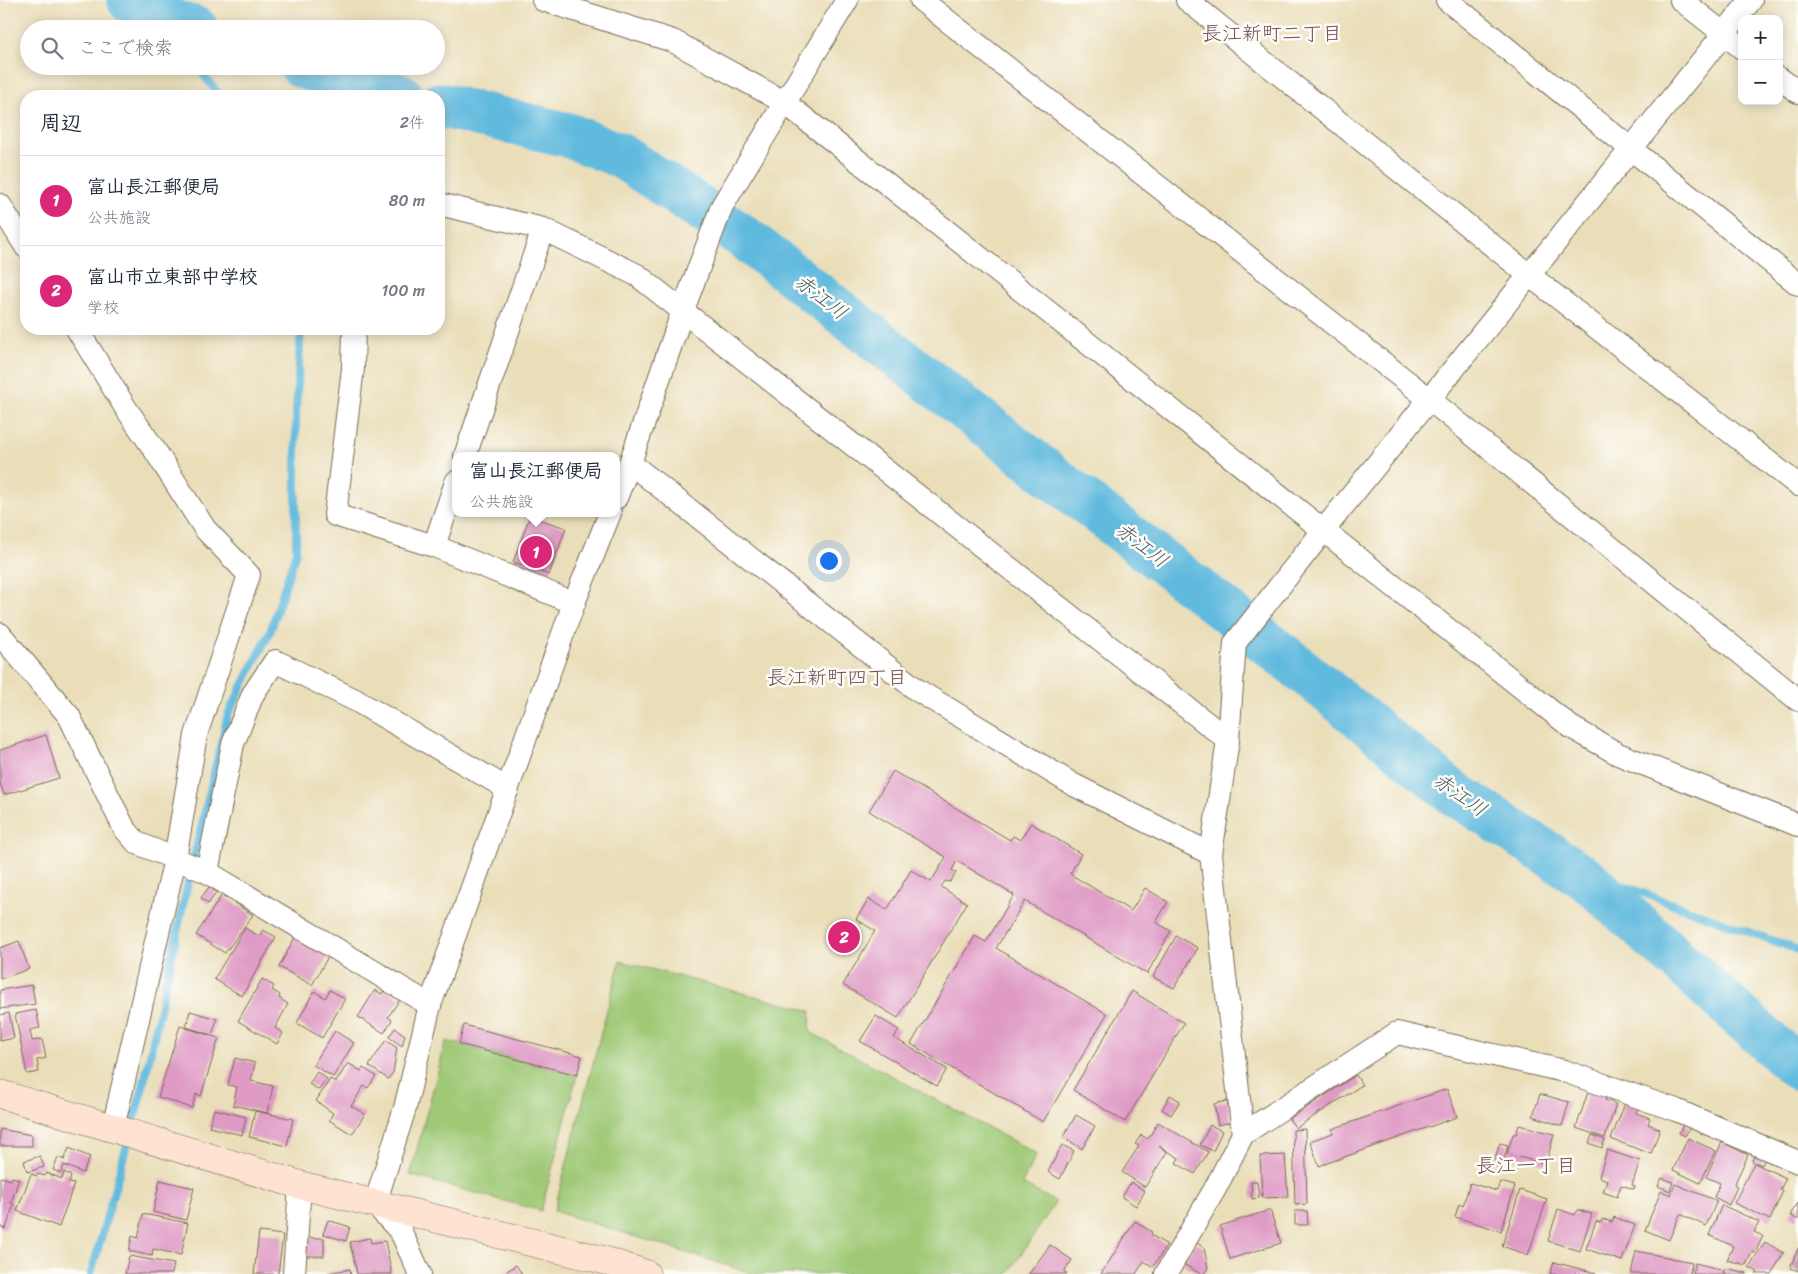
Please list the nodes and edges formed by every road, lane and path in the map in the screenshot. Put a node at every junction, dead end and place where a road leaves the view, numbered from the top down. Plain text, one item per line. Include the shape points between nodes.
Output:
1 (543, 0) edge
2 (847, 0) edge
3 (921, 0) edge
4 (1187, 0) edge
5 (1447, 0) edge
6 (1681, 0) edge
7 (1751, 0) edge
8 (1724, 34) junction
9 (1738, 45) edge
10 (1783, 81) edge
11 (1798, 92) edge
12 (784, 102) junction
13 (1631, 149) junction
14 (445, 205) edge
15 (0, 206) edge
16 (543, 229) junction
17 (20, 238) edge
18 (1529, 275) junction
19 (1798, 284) edge
20 (683, 310) junction
21 (81, 335) edge
22 (354, 335) edge
23 (1429, 399) junction
24 (466, 452) edge
25 (630, 463) junction
26 (1798, 485) edge
27 (620, 488) edge
28 (452, 494) edge
29 (608, 517) edge
30 (1323, 530) junction
31 (434, 546) junction
32 (574, 603) junction
33 (0, 634) edge
34 (1798, 700) edge
35 (1228, 740) junction
36 (508, 789) junction
37 (1798, 825) edge
38 (1211, 854) junction
39 (174, 859) junction
40 (207, 872) junction
41 (430, 1005) junction
42 (0, 1094) edge
43 (113, 1128) junction
44 (1243, 1134) junction
45 (1798, 1162) edge
46 (300, 1185) junction
47 (375, 1204) junction
48 (294, 1274) edge
49 (420, 1274) edge
50 (646, 1274) edge
51 (1166, 1274) edge

1 - 12 street via 673,41
2 - 12 street
3 - 23 street
4 - 18 street
5 - 13 street
6 - 8 street
7 - 8 street
8 - 9 street
8 - 13 street
10 - 11 street
12 - 20 street via 722,206
12 - 30 street
13 - 18 street
13 - 19 street
14 - 16 street
15 - 17 street
16 - 20 street via 637,275
16 - 24 street
18 - 23 street
18 - 26 street
20 - 25 street
20 - 35 street
21 - 39 street via 205,529 248,575 196,735
22 - 31 street via 353,368 335,515
23 - 30 street
23 - 34 street
25 - 27 street
25 - 38 street via 917,690 1072,784
28 - 31 street
29 - 32 street
30 - 35 street via 1235,643
30 - 37 street via 1572,727 1618,754
31 - 32 street
32 - 36 street
33 - 39 street via 69,716 124,828 136,843
35 - 38 street
36 - 40 street via 355,700 275,661 253,694 233,744
36 - 41 street
38 - 44 street
39 - 40 street
39 - 43 street
40 - 41 street
41 - 47 street via 405,1108
42 - 43 street
43 - 46 street
44 - 45 street via 1397,1032 1564,1071 1676,1110
44 - 51 street
46 - 47 street
46 - 48 street
47 - 49 street via 401,1232
47 - 50 street via 603,1260

